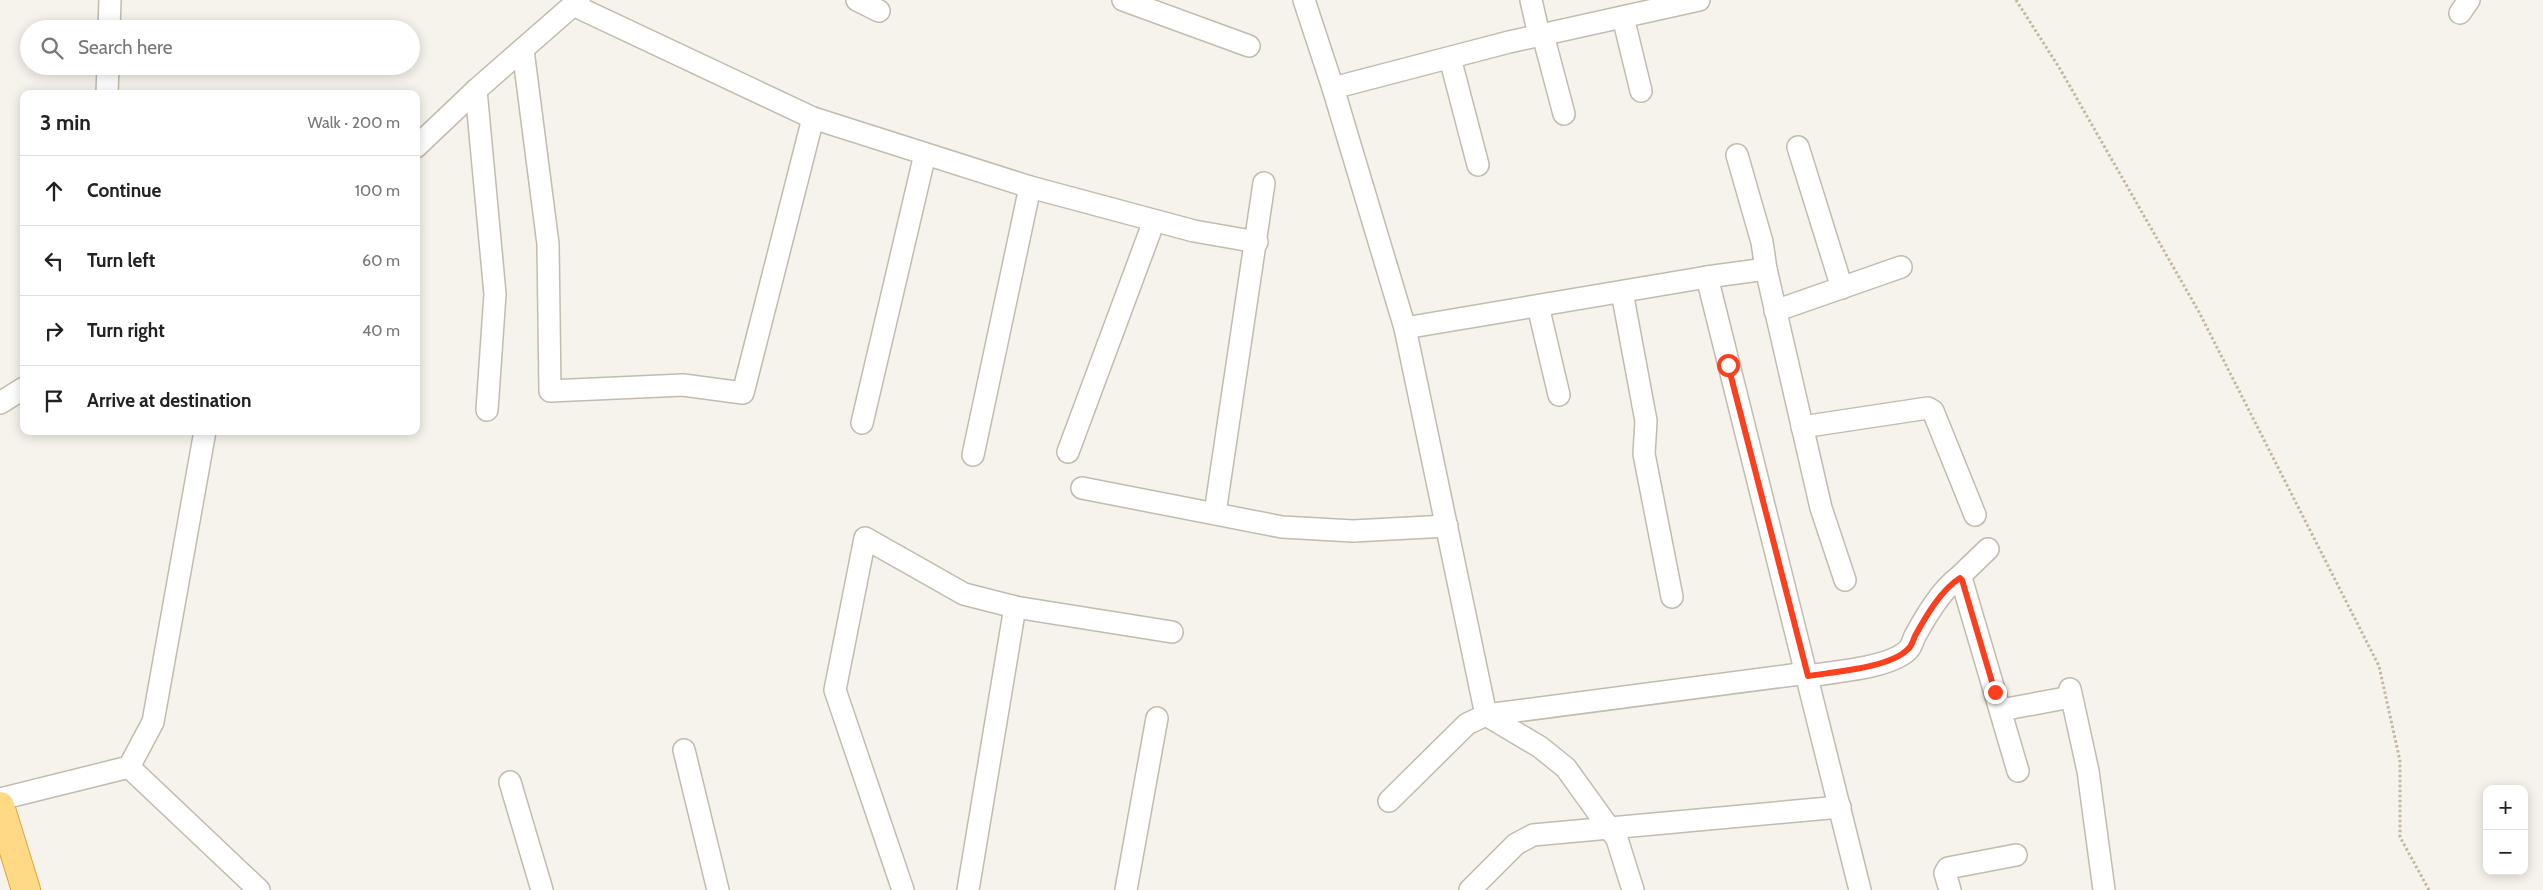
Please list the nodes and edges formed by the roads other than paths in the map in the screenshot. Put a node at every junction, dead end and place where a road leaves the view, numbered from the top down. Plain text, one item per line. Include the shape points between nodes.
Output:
1 (110, 0) edge
2 (857, 0) edge
3 (1123, 0) edge
4 (1304, 0) edge
5 (1531, 0) edge
6 (1699, 0) edge
7 (577, 3) edge
8 (1658, 4) edge
9 (879, 11) dead end
10 (1623, 17) junction
11 (109, 20) edge
12 (1541, 35) junction
13 (1249, 46) dead end
14 (523, 50) junction
15 (1450, 58) junction
16 (108, 75) edge
17 (1333, 88) junction
18 (107, 90) edge
19 (476, 90) junction
20 (1641, 92) dead end
21 (1564, 114) dead end
22 (812, 118) junction
23 (420, 143) edge
24 (1798, 147) dead end
25 (925, 154) junction
26 (1737, 155) dead end
27 (1478, 165) dead end
28 (1264, 184) dead end
29 (1030, 188) junction
30 (1154, 221) junction
31 (1257, 242) junction
32 (1901, 267) dead end
33 (1766, 269) junction
34 (1707, 277) junction
35 (1842, 288) junction
36 (1622, 292) junction
37 (1538, 306) junction
38 (1775, 311) junction
39 (1405, 328) junction
40 (20, 390) edge
41 (1559, 395) dead end
42 (0, 403) edge
43 (487, 410) dead end
44 (862, 423) dead end
45 (1802, 427) junction
46 (204, 435) edge
47 (1068, 452) dead end
48 (973, 455) dead end
49 (1082, 488) dead end
50 (1215, 513) junction
51 (1975, 515) dead end
52 (1447, 526) junction
53 (1988, 549) dead end
54 (1960, 578) junction
55 (1845, 580) dead end
56 (1672, 596) dead end
57 (1015, 606) junction
58 (1172, 632) dead end
59 (1807, 675) junction
60 (2000, 710) junction
61 (1486, 715) junction
62 (1157, 718) dead end
63 (684, 750) dead end
64 (129, 767) junction
65 (2018, 771) dead end
66 (510, 782) dead end
67 (0, 799) edge
68 (1389, 801) dead end
69 (0, 806) edge
70 (1840, 807) junction
71 (1609, 828) junction
72 (2016, 855) dead end
73 (26, 890) edge
74 (259, 890) edge
75 (542, 890) edge
76 (718, 890) edge
77 (903, 890) edge
78 (968, 890) edge
79 (1126, 890) edge
80 (1470, 890) edge
81 (1633, 890) edge
82 (1860, 890) edge
83 (1950, 890) edge
84 (2104, 890) edge

1 - 11 street
2 - 9 street
3 - 13 street
4 - 17 street
5 - 12 street
6 - 8 street
7 - 14 street
7 - 22 street
8 - 10 street
10 - 12 street
10 - 20 street
12 - 15 street
12 - 21 street
14 - 19 street
14 - 22 street via 548,244 550,391 683,385 743,394
15 - 17 street
15 - 27 street
16 - 18 street
17 - 39 street
19 - 23 street
19 - 43 street via 495,294
22 - 25 street
24 - 35 street
25 - 29 street
25 - 44 street
26 - 33 street via 1762,242
28 - 31 street
29 - 30 street
29 - 48 street
30 - 31 street via 1194,232
30 - 47 street
31 - 50 street
32 - 35 street
33 - 34 street
33 - 38 street
34 - 36 street
34 - 59 street
35 - 38 street
36 - 37 street
36 - 56 street via 1646,420 1644,454
37 - 39 street
37 - 41 street
38 - 45 street
39 - 52 street
40 - 42 street
45 - 51 street via 1928,408 1933,411
45 - 55 street via 1821,508
46 - 64 street via 153,722
49 - 50 street
50 - 52 street via 1282,527 1353,531
52 - 61 street
53 - 54 street
54 - 59 street via 1950,584 1903,654 1876,665
54 - 60 street
57 - 58 street
57 - 77 street via 964,594 864,538 836,690
57 - 78 street
59 - 61 street
59 - 70 street
60 - 65 street
60 - 84 street via 2070,693 2088,771
61 - 68 street via 1467,724
61 - 71 street via 1566,768
62 - 79 street
63 - 76 street
64 - 67 street
64 - 74 street
66 - 75 street
69 - 73 highway
70 - 71 street
70 - 82 street
71 - 80 street via 1533,835 1516,844
71 - 81 street via 1617,839
72 - 83 street via 1948,868 1945,873

